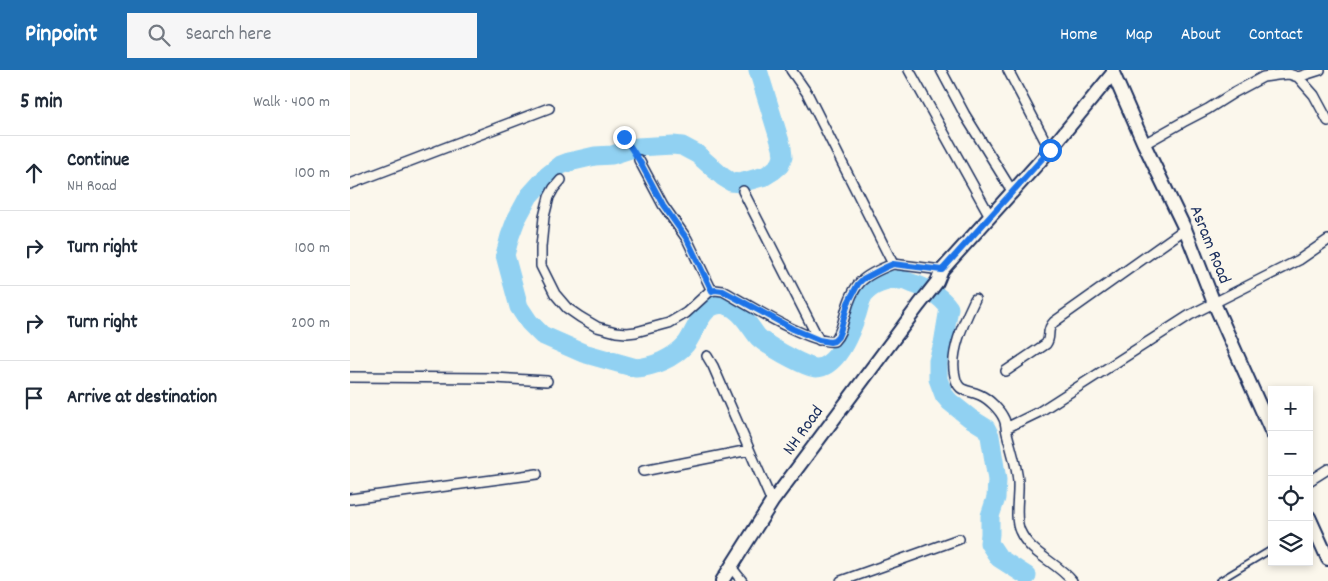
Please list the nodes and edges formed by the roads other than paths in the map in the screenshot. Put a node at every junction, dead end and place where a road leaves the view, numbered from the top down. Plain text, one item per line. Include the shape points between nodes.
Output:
1 (791, 70) edge
2 (909, 70) edge
3 (941, 70) edge
4 (1008, 70) edge
5 (1320, 70) edge
6 (1112, 71) edge
7 (1298, 77) junction
8 (549, 108) dead end
9 (1328, 120) edge
10 (1144, 144) junction
11 (1050, 150) junction
12 (639, 160) road end
13 (561, 180) dead end
14 (350, 184) edge
15 (1012, 191) junction
16 (743, 192) dead end
17 (990, 216) junction
18 (1185, 229) junction
19 (1328, 240) edge
20 (893, 264) junction
21 (942, 270) junction
22 (712, 291) junction
23 (975, 299) dead end
24 (1214, 303) junction
25 (819, 340) junction
26 (707, 356) dead end
27 (1006, 371) dead end
28 (350, 377) edge
29 (547, 381) dead end
30 (1006, 428) junction
31 (1272, 431) edge
32 (749, 450) junction
33 (1328, 469) edge
34 (643, 471) dead end
35 (537, 474) dead end
36 (1313, 478) edge
37 (350, 499) edge
38 (772, 502) junction
39 (1313, 528) edge
40 (959, 539) dead end
41 (1268, 551) edge
42 (1328, 557) edge
43 (731, 568) junction
44 (722, 581) edge
45 (742, 581) edge
46 (841, 581) edge
47 (1072, 581) edge
48 (1219, 581) edge

1 - 20 street via 807,93
2 - 17 street
3 - 15 street
4 - 11 street
5 - 7 street
6 - 10 main road, Asram Road
6 - 11 main road
7 - 9 street via 1314,95
7 - 10 street via 1283,74 1262,78
8 - 14 street
10 - 18 main road, Asram Road
11 - 15 main road
12 - 22 street via 663,205 687,239
13 - 22 street via 548,197 541,266 555,294 567,308 597,328 636,332 669,323
15 - 17 main road
16 - 25 street
17 - 21 main road
18 - 24 main road, Asram Road
18 - 27 street via 1054,322 1049,328 1046,344
19 - 24 street via 1299,260
20 - 21 street
20 - 25 street via 858,284 834,341
21 - 38 main road, NH Road via 937,282
22 - 25 street via 723,291
23 - 30 street via 960,334 953,363 954,376 960,388 979,394 995,407 1004,418
24 - 30 street via 1038,412
24 - 31 main road, Asram Road
26 - 32 street
28 - 29 street
30 - 47 street via 1018,482 1017,524 1020,531 1028,545
32 - 34 street
32 - 38 street
33 - 36 street
35 - 37 street
38 - 43 main road, NH Road
39 - 42 main road
40 - 46 street
41 - 48 lane
43 - 44 main road, NH Road
43 - 45 street

